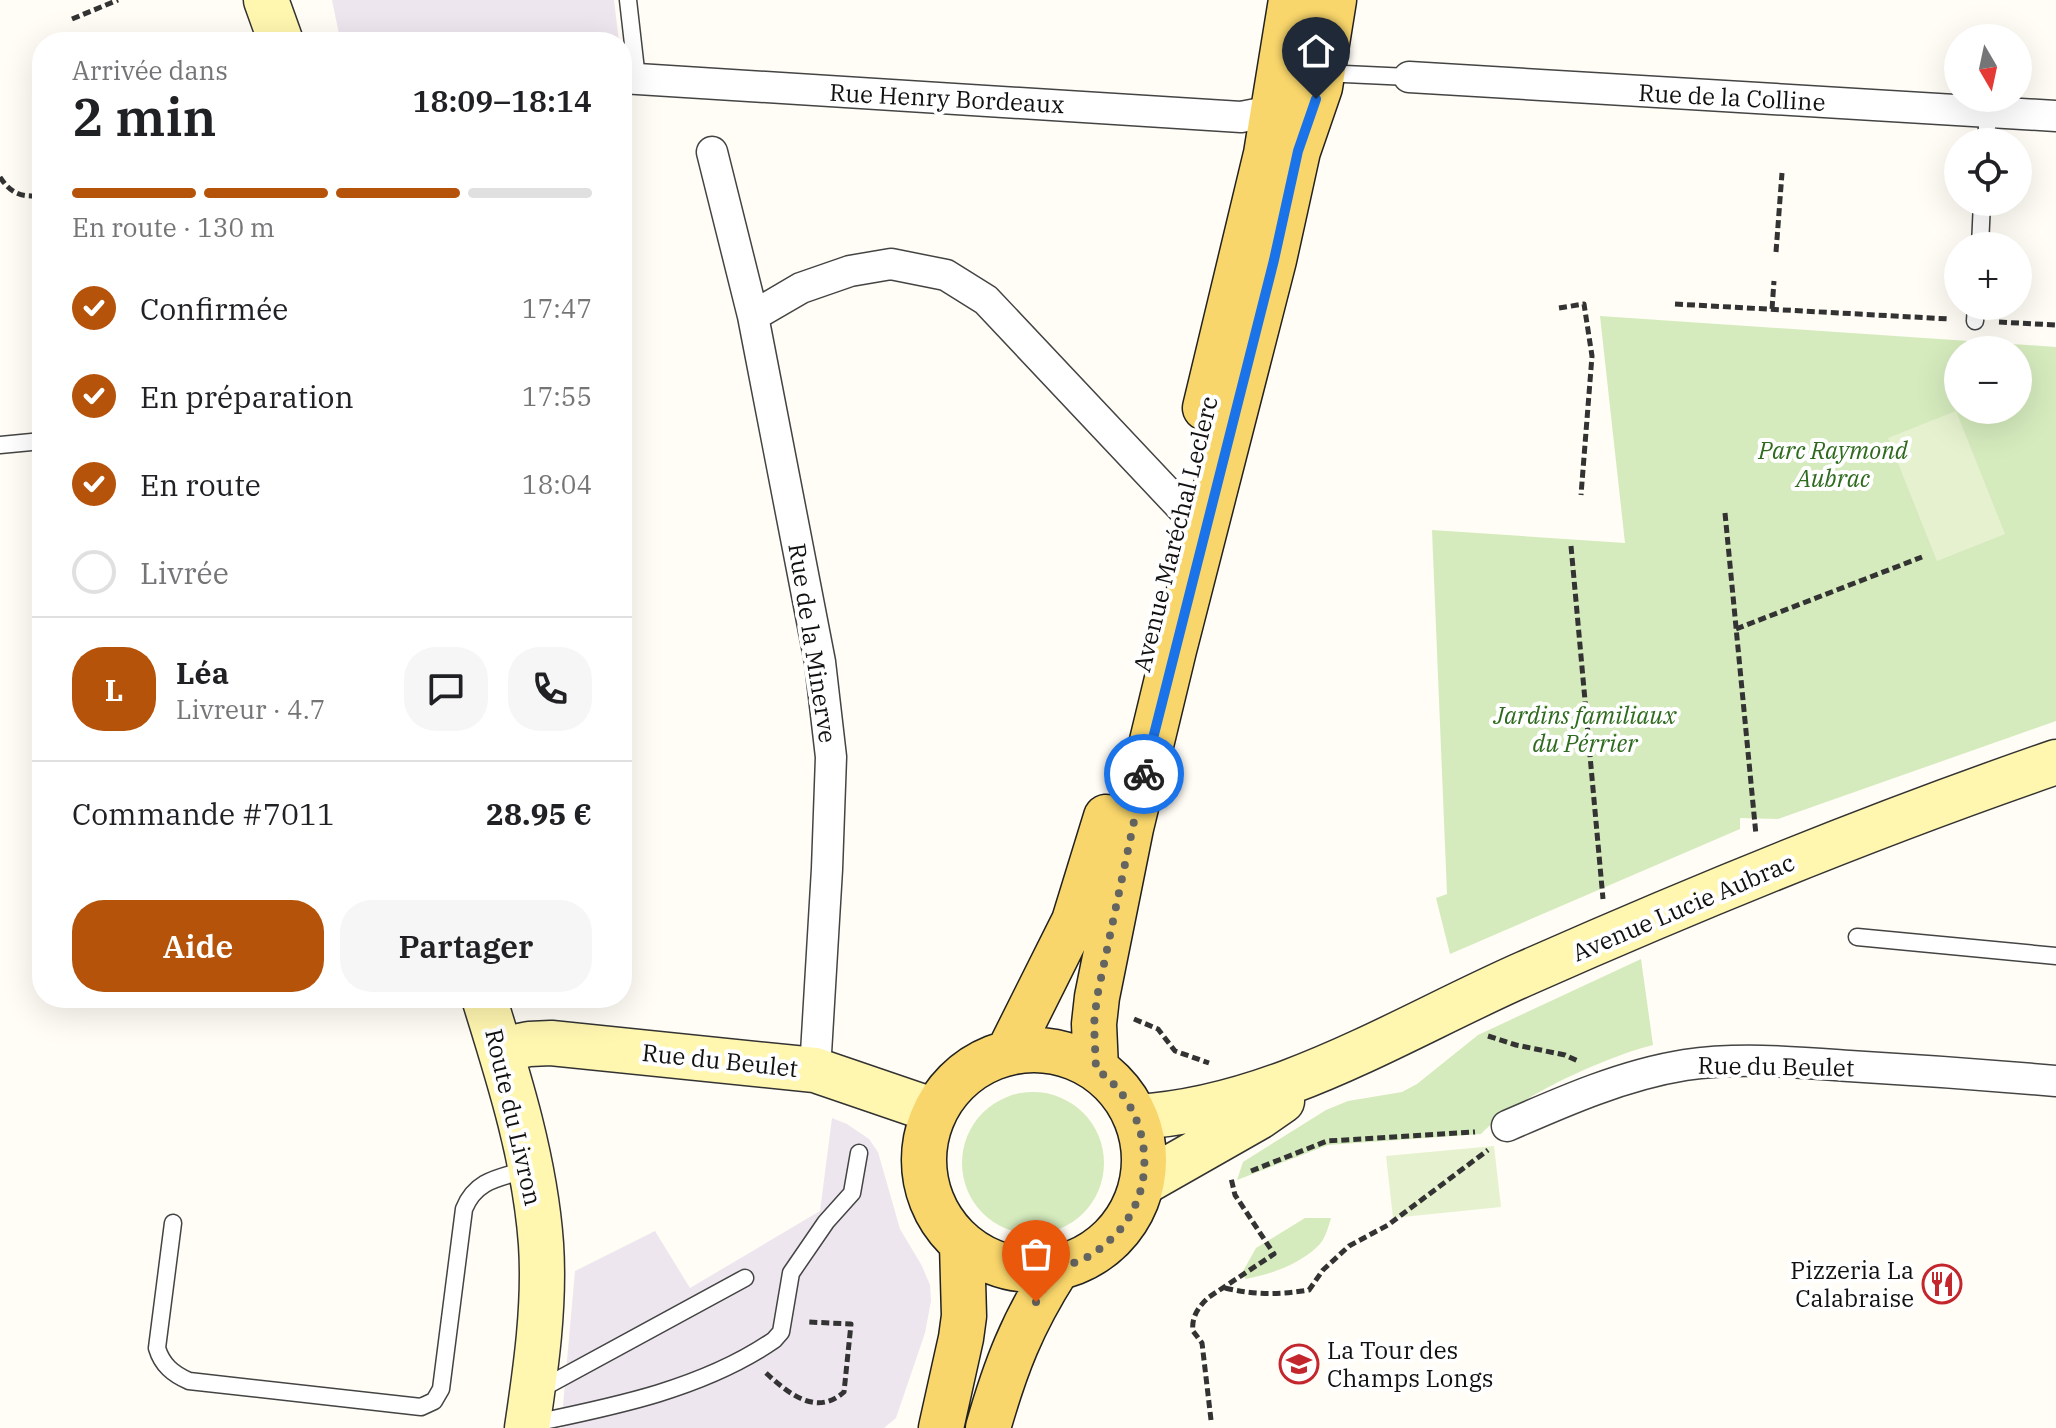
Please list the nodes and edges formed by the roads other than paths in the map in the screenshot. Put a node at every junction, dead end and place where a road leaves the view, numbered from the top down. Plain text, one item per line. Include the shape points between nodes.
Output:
1 (266, 0) edge
2 (628, 0) edge
3 (1291, 0) edge
4 (1334, 0) edge
5 (277, 32) edge
6 (628, 32) edge
7 (1323, 73) junction
8 (1409, 77) joint
9 (632, 78) edge
10 (1944, 109) edge
11 (1272, 111) junction
12 (1988, 112) joint
13 (2056, 116) edge
14 (1987, 128) edge
15 (712, 152) dead end
16 (753, 316) junction
17 (32, 442) edge
18 (0, 445) edge
19 (1182, 508) junction
20 (2056, 762) edge
21 (1857, 937) dead end
22 (2056, 956) edge
23 (487, 1008) edge
24 (500, 1050) junction
25 (1008, 1053) junction
26 (1096, 1069) junction
27 (815, 1070) junction
28 (1318, 1071) junction
29 (2056, 1081) edge
30 (935, 1111) junction
31 (1136, 1117) junction
32 (1507, 1126) road end
33 (859, 1153) dead end
34 (530, 1168) junction
35 (1143, 1183) junction
36 (173, 1223) dead end
37 (962, 1244) junction
38 (1057, 1269) junction
39 (745, 1278) dead end
40 (528, 1416) edge
41 (941, 1428) edge
42 (988, 1428) edge

1 - 5 street
2 - 6 lane
3 - 11 main road, Avenue Maréchal Leclerc
4 - 7 main road, Avenue Maréchal Leclerc
7 - 8 lane
7 - 26 main road, Avenue Maréchal Leclerc via 1298,151 1131,828 1095,1009
8 - 10 street, Rue de la Colline
9 - 11 street, Rue Henry Bordeaux via 1241,117
11 - 19 main road, Avenue Maréchal Leclerc
12 - 13 street, Rue de la Colline
12 - 14 lane
15 - 16 street, Rue de la Minerve
16 - 19 street via 801,288 850,271 891,264 946,275 986,300
16 - 27 street, Rue de la Minerve via 820,662 831,757
17 - 18 lane
19 - 25 main road, Avenue Maréchal Leclerc via 1087,885
20 - 28 street, Avenue Lucie Aubrac via 1606,938
21 - 22 lane
23 - 24 street, Route du Livron
24 - 27 street, Rue du Beulet via 551,1043
24 - 34 street, Route du Livron
25 - 26 main road via 1060,1053
25 - 30 main road via 965,1074
26 - 31 main road via 1120,1090
27 - 30 street, Rue du Beulet
28 - 31 street, Avenue Lucie Aubrac via 1210,1107
28 - 35 street, Avenue Lucie Aubrac via 1259,1117
29 - 32 street, Rue du Beulet via 1730,1061 1649,1072
30 - 37 main road via 924,1146 926,1182 939,1216
31 - 35 main road via 1144,1148
33 - 40 lane via 852,1193 791,1273 781,1332 774,1340 705,1378 671,1390 595,1411
34 - 36 lane via 485,1183 470,1194 441,1389 434,1401 421,1407 177,1376 157,1348
34 - 40 street, Route du Livron via 541,1307
35 - 38 main road via 1116,1234 1089,1256
37 - 38 main road via 1006,1267
37 - 41 main road via 964,1316
38 - 42 main road via 1009,1357
39 - 40 lane

